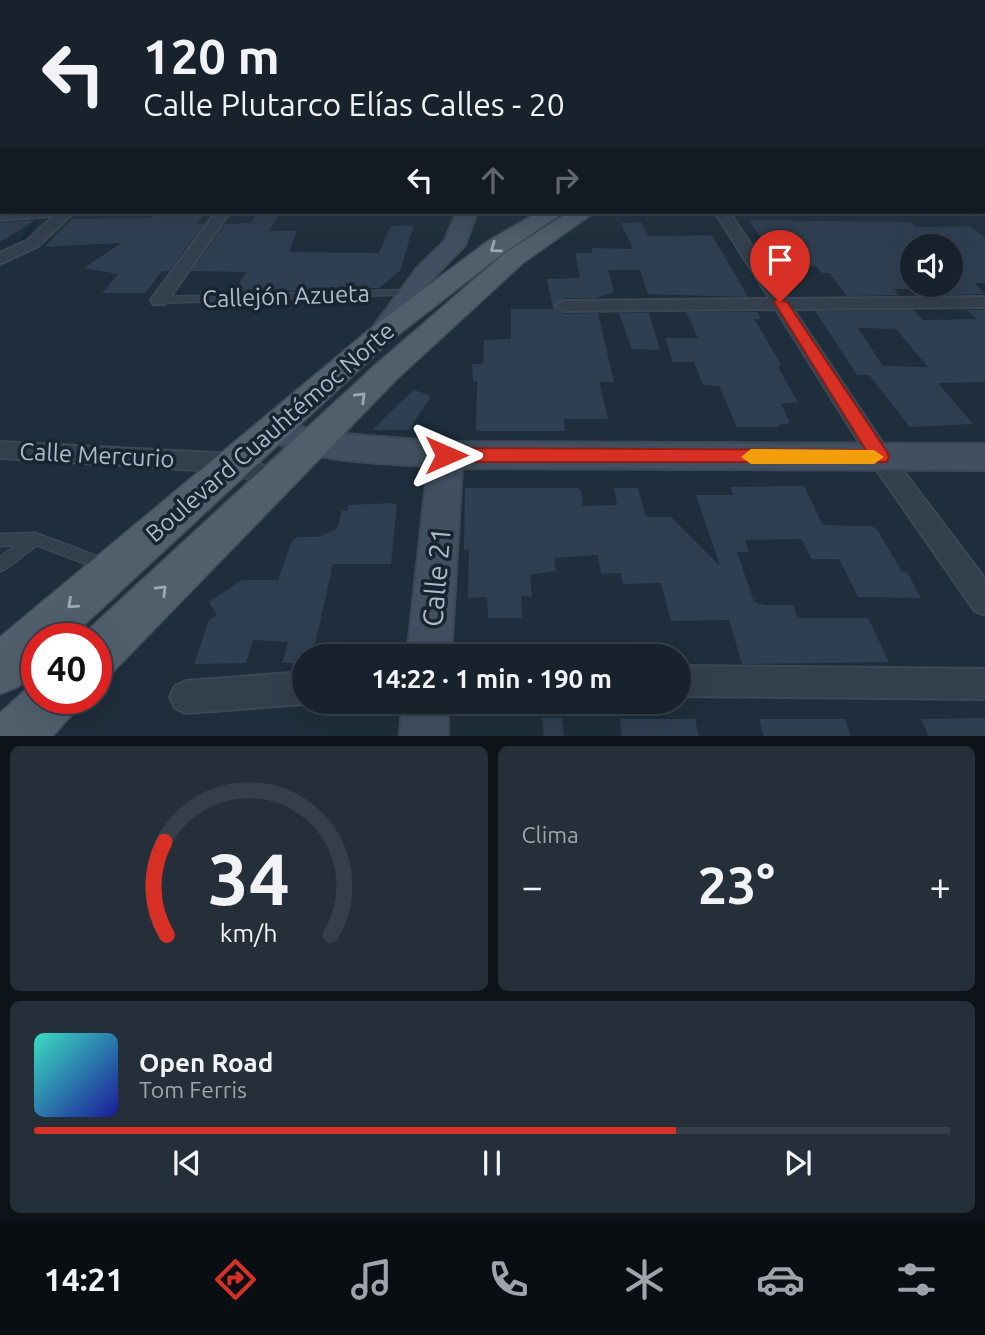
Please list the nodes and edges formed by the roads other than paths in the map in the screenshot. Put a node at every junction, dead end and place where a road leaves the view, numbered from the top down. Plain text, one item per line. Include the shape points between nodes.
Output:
1 (28, 214) edge
2 (64, 214) edge
3 (222, 214) edge
4 (466, 214) edge
5 (550, 214) edge
6 (581, 214) edge
7 (723, 214) edge
8 (0, 216) edge
9 (39, 234) junction
10 (0, 248) edge
11 (0, 259) edge
12 (413, 292) junction
13 (159, 300) joint
14 (780, 302) junction
15 (985, 302) edge
16 (564, 306) dead end
17 (379, 336) junction
18 (274, 427) junction
19 (312, 444) junction
20 (0, 450) edge
21 (446, 455) junction
22 (880, 457) junction
23 (985, 457) edge
24 (233, 463) junction
25 (275, 480) junction
26 (35, 539) junction
27 (0, 540) edge
28 (0, 565) edge
29 (112, 568) junction
30 (985, 602) edge
31 (112, 639) edge
32 (430, 644) edge
33 (0, 669) edge
34 (691, 681) edge
35 (985, 684) edge
36 (292, 689) edge
37 (186, 696) dead end
38 (37, 714) edge
39 (425, 714) edge
40 (15, 736) edge
41 (424, 736) edge

1 - 8 street
2 - 9 street
3 - 13 street
4 - 12 street via 454,245
5 -> 17 main road, Boulevard Cuauhtémoc Norte via 497,246
19 -> 6 main road, Boulevard Cuauhtémoc Norte via 514,258
7 - 14 street
9 - 10 street
9 - 11 street
12 - 13 lane, Callejón Azueta
12 - 17 street
14 - 15 street
14 - 16 street
14 - 22 street
17 - 18 main road, Boulevard Cuauhtémoc Norte
18 - 19 street
18 - 24 main road, Boulevard Cuauhtémoc Norte
19 - 21 street
19 - 25 main road, Boulevard Cuauhtémoc Norte
20 - 24 street, Calle Mercurio
21 - 22 street
21 - 32 street, Calle 21
22 - 23 street
22 - 30 street
24 - 25 street, Calle Mercurio
24 - 29 main road, Boulevard Cuauhtémoc Norte
31 -> 25 main road, Boulevard Cuauhtémoc Norte
26 - 27 lane
26 - 28 lane
26 - 29 lane
29 -> 33 main road, Boulevard Cuauhtémoc Norte
34 - 35 street
36 - 37 street
38 - 40 main road
39 - 41 street

